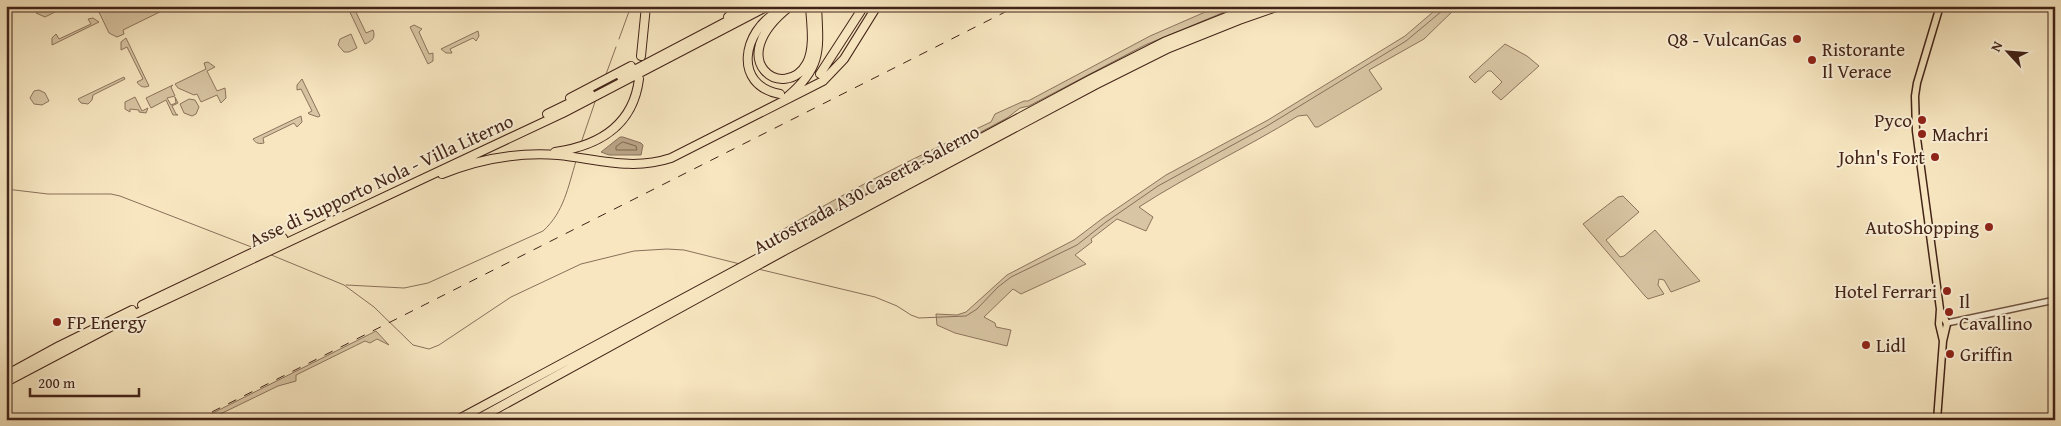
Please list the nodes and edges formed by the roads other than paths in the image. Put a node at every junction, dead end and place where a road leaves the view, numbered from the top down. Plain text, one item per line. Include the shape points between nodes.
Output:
1 (646, 6) edge
2 (740, 6) edge
3 (749, 6) edge
4 (756, 6) edge
5 (768, 6) edge
6 (810, 6) edge
7 (817, 6) edge
8 (864, 6) edge
9 (877, 6) edge
10 (1254, 6) edge
11 (1279, 6) edge
12 (1647, 6) edge
13 (1660, 6) edge
14 (1940, 6) edge
15 (790, 7) edge
16 (737, 16) junction
17 (728, 17) junction
18 (641, 56) dead end
19 (820, 74) dead end
20 (616, 79) junction
21 (639, 80) dead end
22 (780, 94) dead end
23 (585, 96) junction
24 (780, 104) junction
25 (570, 153) junction
26 (341, 216) junction
27 (285, 240) junction
28 (239, 262) junction
29 (2055, 300) edge
30 (1944, 323) junction
31 (6, 376) edge
32 (6, 382) edge
33 (457, 420) edge
34 (476, 420) edge
35 (1937, 420) edge

1 - 18 highway
2 - 17 highway
3 - 16 highway
3 - 17 highway
4 - 16 highway, Asse di Supporto Nola - Villa Literno
5 - 20 highway, Asse di Supporto Nola - Villa Literno
6 - 15 highway via 811,47 807,63 792,77 779,79 763,70 759,61 759,44 772,22
7 - 24 highway via 819,46 815,63 804,81
8 - 19 highway
9 - 24 highway via 831,75
10 - 33 highway, Autostrada A30 Caserta-Salerno via 1164,42 1091,78
11 - 34 highway, Autostrada A30 Caserta-Salerno via 1169,48 1094,85
12 - 13 highway
14 - 30 main road via 1917,83 1915,110
15 - 22 highway via 760,26 748,52 753,77 766,89
16 - 20 highway, Asse di Supporto Nola - Villa Literno
17 - 20 highway
20 - 23 highway, Asse di Supporto Nola - Villa Literno
20 - 23 highway
21 - 25 highway via 636,95 624,118 605,136
23 - 26 highway, Asse di Supporto Nola - Villa Literno
23 - 27 highway, Asse di Supporto Nola - Villa Literno
24 - 25 highway via 661,161 629,165 582,159
25 - 26 highway via 494,158 464,166 385,201
26 - 27 highway, Asse di Supporto Nola - Villa Literno
27 - 28 highway, Asse di Supporto Nola - Villa Literno
28 - 31 highway, Asse di Supporto Nola - Villa Literno via 75,338
28 - 32 highway, Asse di Supporto Nola - Villa Literno
29 - 30 street
30 - 35 main road

